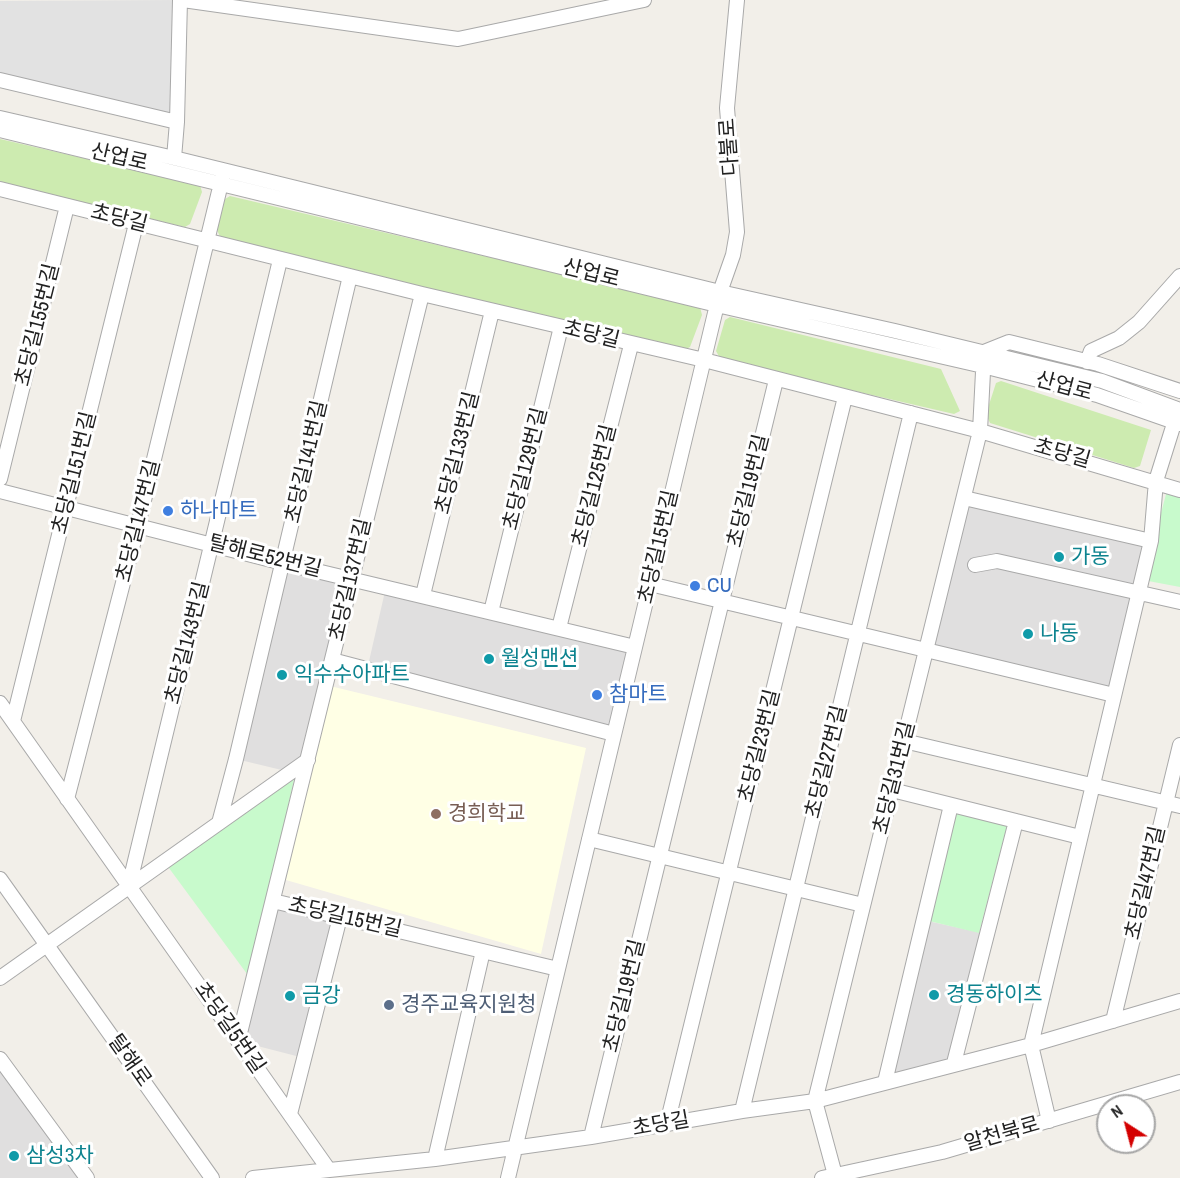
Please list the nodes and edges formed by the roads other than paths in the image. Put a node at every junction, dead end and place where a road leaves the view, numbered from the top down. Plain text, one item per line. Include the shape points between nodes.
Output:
1 (181, 0) edge
2 (644, 0) edge
3 (737, 0) edge
4 (0, 81) edge
5 (0, 118) edge
6 (177, 122) junction
7 (0, 130) edge
8 (174, 158) junction
9 (223, 177) junction
10 (0, 189) edge
11 (67, 206) junction
12 (136, 224) junction
13 (208, 242) junction
14 (280, 260) junction
15 (350, 276) junction
16 (1180, 276) edge
17 (422, 294) junction
18 (718, 298) junction
19 (492, 311) junction
20 (561, 327) junction
21 (631, 345) junction
22 (983, 359) junction
23 (704, 360) junction
24 (1087, 362) junction
25 (776, 380) junction
26 (1180, 391) edge
27 (845, 397) junction
28 (911, 413) junction
29 (1179, 414) edge
30 (980, 431) junction
31 (0, 479) edge
32 (1156, 481) junction
33 (1180, 490) edge
34 (0, 491) edge
35 (964, 498) junction
36 (66, 508) junction
37 (138, 525) junction
38 (1151, 541) junction
39 (213, 543) junction
40 (283, 563) junction
41 (975, 565) dead end
42 (351, 579) junction
43 (650, 584) junction
44 (1138, 592) junction
45 (423, 595) junction
46 (722, 601) junction
47 (1180, 602) edge
48 (491, 612) junction
49 (791, 618) junction
50 (559, 628) junction
51 (858, 634) junction
52 (635, 647) junction
53 (926, 650) junction
54 (332, 660) junction
55 (1114, 695) junction
56 (0, 704) edge
57 (13, 721) junction
58 (614, 734) junction
59 (904, 741) junction
60 (1180, 745) edge
61 (308, 760) junction
62 (1092, 786) junction
63 (892, 790) junction
64 (68, 799) junction
65 (1165, 803) junction
66 (951, 805) junction
67 (1180, 806) edge
68 (1016, 821) junction
69 (219, 823) junction
70 (1080, 837) junction
71 (589, 839) junction
72 (660, 855) junction
73 (728, 873) junction
74 (0, 879) edge
75 (129, 886) junction
76 (796, 889) junction
77 (6, 895) edge
78 (273, 901) junction
79 (863, 905) junction
80 (340, 917) junction
81 (47, 945) junction
82 (483, 951) junction
83 (558, 969) junction
84 (0, 978) edge
85 (1180, 1001) edge
86 (1113, 1021) junction
87 (238, 1041) junction
88 (1031, 1045) junction
89 (0, 1059) edge
90 (954, 1063) junction
91 (885, 1082) junction
92 (1180, 1082) edge
93 (815, 1101) junction
94 (742, 1111) junction
95 (290, 1114) junction
96 (1049, 1121) junction
97 (667, 1124) junction
98 (591, 1137) junction
99 (516, 1146) junction
100 (435, 1159) junction
101 (329, 1170) junction
102 (828, 1177) edge
103 (87, 1178) edge
104 (212, 1178) edge
105 (253, 1178) edge
106 (508, 1178) edge

1 - 2 street via 458,39
1 - 6 street
3 - 18 street, 다불로 via 727,108 737,232
4 - 6 street
5 - 8 street, 산업로
6 - 8 street
7 - 9 street, 산업로
8 - 9 street, 산업로
9 - 13 street, 초당길147번길
9 - 18 street, 산업로
10 - 11 street, 초당길
11 - 12 street, 초당길
11 - 31 street, 초당길155번길
12 - 13 street, 초당길
12 - 36 street, 초당길151번길
13 - 14 street, 초당길
13 - 37 street, 초당길147번길
14 - 15 street, 초당길
14 - 39 street, 초당길143번길
15 - 17 street, 초당길
15 - 40 street, 초당길141번길
16 - 24 street via 1139,322 1119,338 1091,351
17 - 19 street, 초당길
17 - 42 street, 초당길137번길
18 - 22 street, 산업로
18 - 23 street, 다불로
19 - 20 street, 초당길
19 - 45 street, 초당길133번길
20 - 21 street, 초당길
20 - 48 street, 초당길129번길
21 - 23 street, 초당길
21 - 50 street, 초당길125번길
22 - 24 street via 1009,342
22 - 29 street, 산업로 via 1102,381
22 - 30 street, 초당길31번길
23 - 25 street, 초당길
23 - 43 street, 초당길15번길
24 - 26 street
25 - 27 street, 초당길
25 - 46 street, 초당길19번길
27 - 28 street, 초당길
27 - 49 street, 초당길23번길
28 - 30 street, 초당길
28 - 51 street, 초당길27번길
29 - 32 street
30 - 32 street, 초당길
30 - 35 street, 초당길31번길
32 - 33 street, 초당길
32 - 38 street
34 - 36 street, 탈해로52번길
35 - 38 street
35 - 53 street, 초당길31번길
36 - 37 street, 탈해로52번길
36 - 57 street, 초당길151번길
37 - 39 street, 탈해로52번길
37 - 64 street, 초당길147번길
38 - 44 street
39 - 40 street, 탈해로52번길
39 - 75 street, 초당길143번길
40 - 42 street, 탈해로52번길
40 - 69 street, 초당길141번길
41 - 44 street via 997,561
42 - 45 street, 탈해로52번길
42 - 54 street, 초당길137번길
43 - 46 street
43 - 52 street, 초당길15번길
44 - 47 street
44 - 55 street
45 - 48 street, 탈해로52번길
46 - 49 street
46 - 72 street, 초당길19번길
48 - 50 street, 탈해로52번길
49 - 51 street
49 - 73 street, 초당길23번길
50 - 52 street, 탈해로52번길
51 - 53 street
51 - 76 street, 초당길27번길
52 - 58 street, 초당길15번길
53 - 55 street
53 - 59 street, 초당길31번길
54 - 58 street
54 - 61 street, 초당길137번길
55 - 62 street
56 - 57 street, 초당길5번길
57 - 64 street, 초당길5번길
58 - 71 street, 초당길15번길
59 - 62 street
59 - 63 street, 초당길31번길
60 - 65 street, 초당길47번길
61 - 69 street
61 - 78 street, 초당길137번길
62 - 65 street
62 - 70 street
63 - 66 street
63 - 79 street, 초당길31번길
64 - 75 street, 초당길5번길
65 - 67 street
65 - 86 street, 초당길47번길
66 - 68 street
66 - 91 street
68 - 70 street
68 - 90 street
69 - 75 street
70 - 88 street
71 - 72 street
71 - 83 street, 초당길15번길
72 - 73 street
72 - 98 street, 초당길19번길
73 - 76 street
73 - 97 street, 초당길23번길
74 - 77 street, 탈해로
75 - 81 street
75 - 87 street, 초당길5번길
76 - 79 street
76 - 94 street, 초당길27번길
77 - 81 street, 탈해로
78 - 80 street, 초당길15번길
78 - 87 street, 초당길137번길
79 - 93 street, 초당길31번길
80 - 82 street, 초당길15번길
80 - 95 street
81 - 84 street
81 - 104 street, 탈해로
82 - 83 street, 초당길15번길
82 - 100 street
83 - 99 street, 초당길15번길
85 - 86 street, 초당길
86 - 88 street, 초당길
87 - 95 street, 초당길5번길
88 - 90 street, 초당길
88 - 96 street
89 - 103 street
90 - 91 street, 초당길
91 - 93 street, 초당길
92 - 96 street, 알천북로
93 - 94 street, 초당길
93 - 102 street
94 - 97 street, 초당길
95 - 101 street, 초당길5번길
96 - 102 street, 알천북로 via 942,1152
97 - 98 street, 초당길
98 - 99 street, 초당길
99 - 100 street, 초당길
99 - 106 street
100 - 101 street, 초당길
101 - 105 street, 초당길

